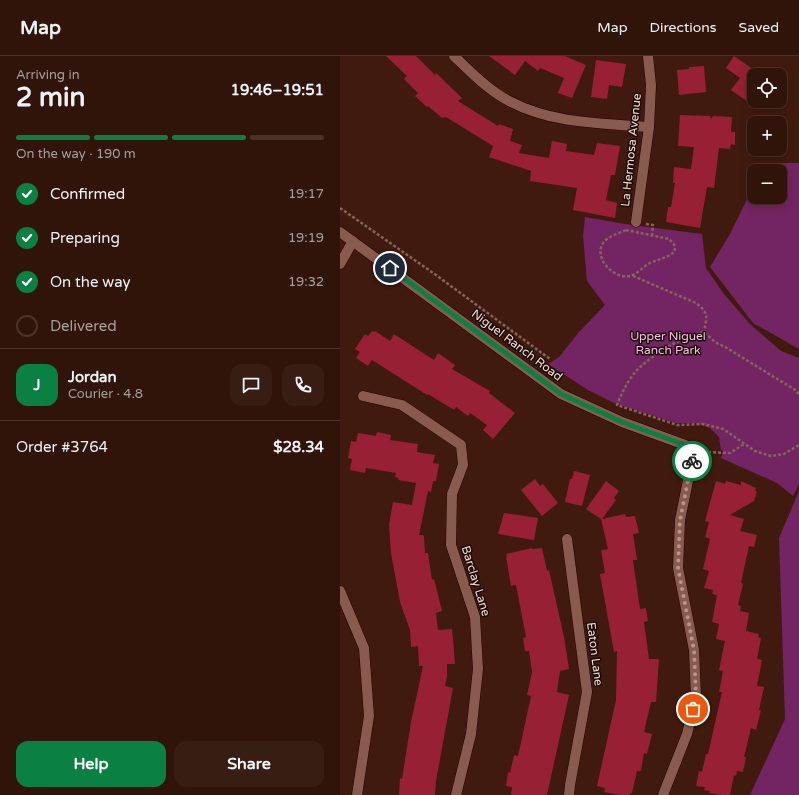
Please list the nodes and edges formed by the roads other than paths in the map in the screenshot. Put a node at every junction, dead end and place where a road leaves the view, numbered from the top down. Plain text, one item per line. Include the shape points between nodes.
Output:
1 (454, 56) edge
2 (648, 56) edge
3 (649, 127) junction
4 (636, 222) dead end
5 (340, 232) edge
6 (353, 241) junction
7 (340, 264) edge
8 (363, 396) dead end
9 (567, 539) dead end
10 (340, 591) edge
11 (358, 795) edge
12 (456, 795) edge
13 (569, 795) edge
14 (663, 795) edge

1 - 3 street via 479,81 511,102 539,114 579,122
2 - 3 street, La Hermosa Avenue
3 - 4 street, La Hermosa Avenue
5 - 6 street, Niguel Ranch Road
6 - 7 street
6 - 14 street, Niguel Ranch Road via 561,394 622,422 692,448 694,452 680,520 678,568 694,650 696,697 687,734
8 - 12 street, Barclay Lane via 402,405 461,445 463,465 452,494 451,545 475,617 478,669 471,734
9 - 13 street, Eaton Lane via 587,692
10 - 11 street via 364,648 369,716

